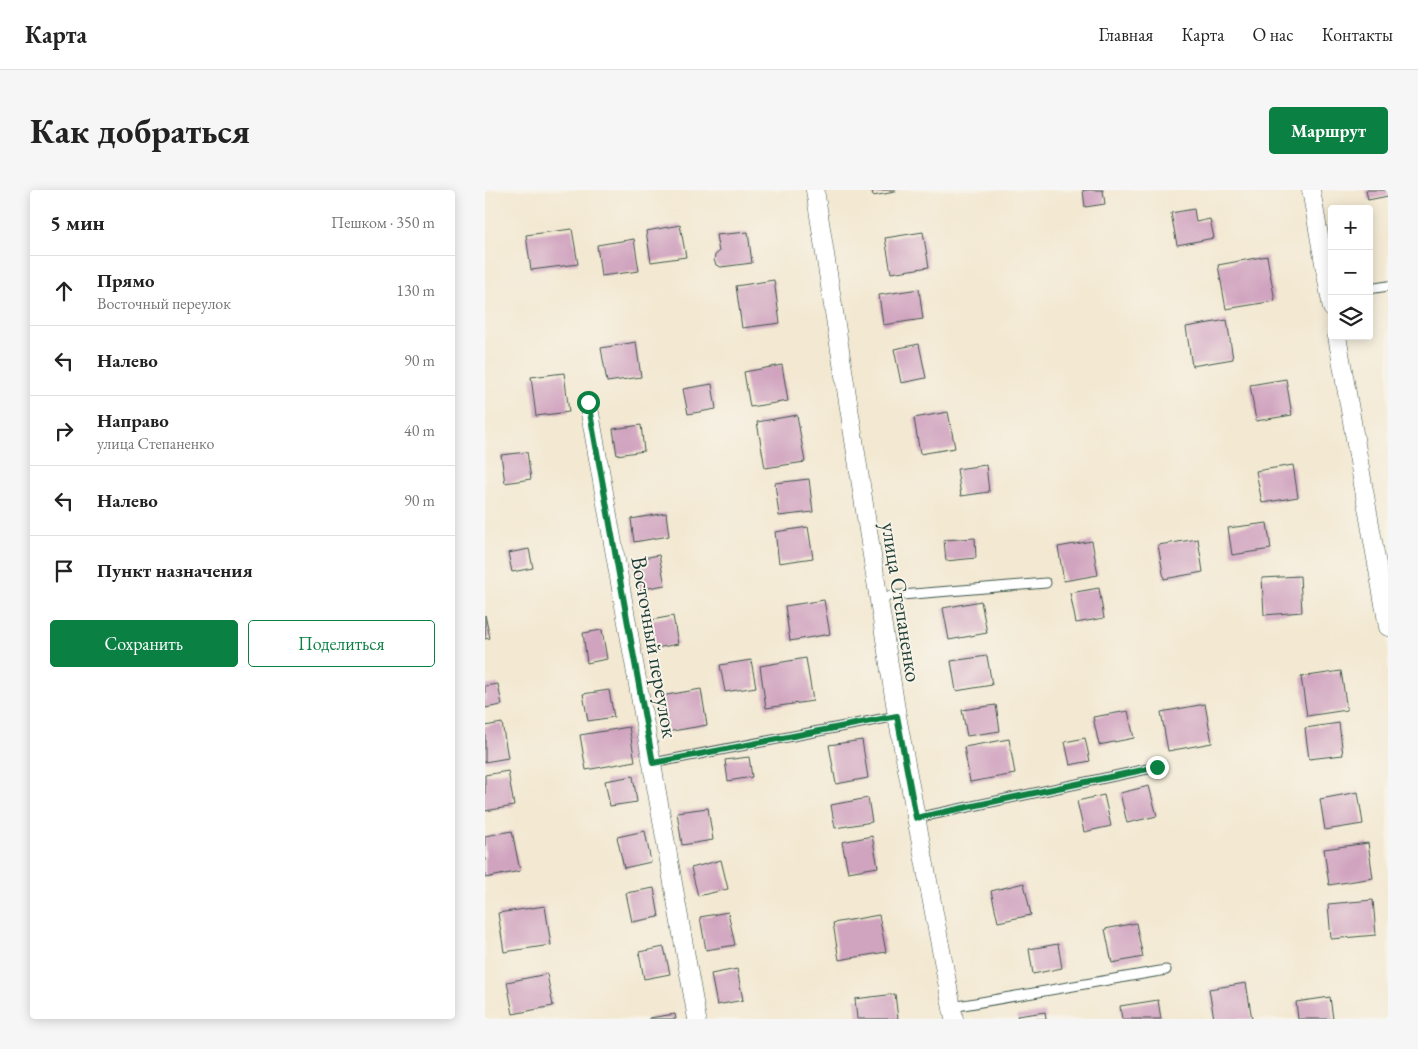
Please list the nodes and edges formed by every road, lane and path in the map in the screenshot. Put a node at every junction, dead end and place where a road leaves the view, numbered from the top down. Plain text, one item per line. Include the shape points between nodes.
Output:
1 (815, 190) edge
2 (1311, 190) edge
3 (1388, 286) edge
4 (1373, 288) edge
5 (1330, 295) edge
6 (1338, 340) edge
7 (588, 402) dead end
8 (1046, 583) dead end
9 (1385, 590) edge
10 (878, 597) junction
11 (1388, 627) edge
12 (897, 716) junction
13 (653, 763) junction
14 (1157, 767) dead end
15 (916, 818) junction
16 (1166, 970) dead end
17 (953, 1013) edge
18 (697, 1019) edge

1 - 10 street, улица Степаненко
2 - 5 street
3 - 4 lane
6 - 9 street
7 - 13 street, Восточный переулок
8 - 10 lane
9 - 11 street
10 - 12 street, улица Степаненко
12 - 13 lane
12 - 15 street, улица Степаненко
13 - 18 street, Восточный переулок
14 - 15 lane
15 - 17 street, улица Степаненко
16 - 17 lane

